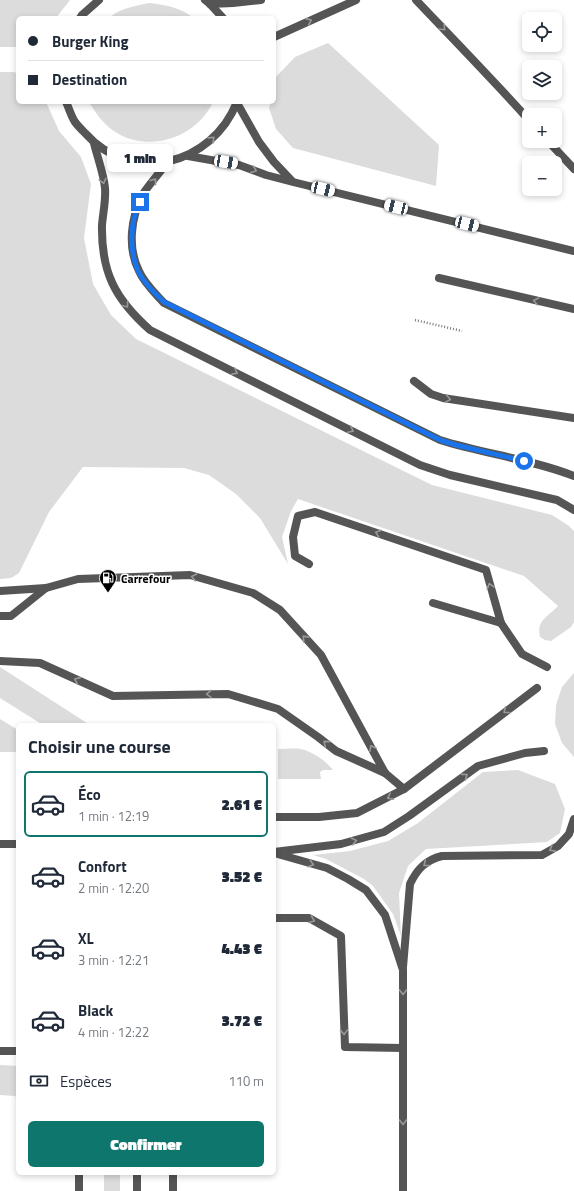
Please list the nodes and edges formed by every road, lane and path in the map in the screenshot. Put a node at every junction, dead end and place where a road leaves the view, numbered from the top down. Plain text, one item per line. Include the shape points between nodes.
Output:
1 (98, 0) edge
2 (261, 0) edge
3 (356, 0) edge
4 (416, 0) edge
5 (208, 2) edge
6 (82, 16) edge
7 (221, 16) edge
8 (276, 37) edge
9 (67, 104) edge
10 (236, 104) edge
11 (238, 104) edge
12 (522, 112) edge
13 (94, 143) junction
14 (554, 148) edge
15 (188, 156) junction
16 (167, 162) junction
17 (574, 169) edge
18 (293, 182) junction
19 (574, 251) edge
20 (438, 278) dead end
21 (574, 309) edge
22 (416, 320) dead end
23 (462, 331) dead end
24 (414, 381) dead end
25 (574, 418) edge
26 (574, 476) edge
27 (574, 510) edge
28 (309, 564) dead end
29 (46, 588) junction
30 (0, 591) edge
31 (433, 603) dead end
32 (0, 616) edge
33 (501, 623) junction
34 (0, 661) edge
35 (547, 667) dead end
36 (537, 688) dead end
37 (544, 752) dead end
38 (386, 773) junction
39 (404, 789) junction
40 (276, 817) edge
41 (574, 819) edge
42 (0, 844) edge
43 (16, 844) edge
44 (276, 852) edge
45 (276, 853) edge
46 (276, 918) edge
47 (402, 970) junction
48 (403, 1048) junction
49 (0, 1051) edge
50 (16, 1051) edge
51 (79, 1175) edge
52 (137, 1175) edge
53 (173, 1175) edge
54 (79, 1191) edge
55 (137, 1191) edge
56 (173, 1191) edge
57 (403, 1191) edge

1 - 6 street
2 - 5 street
8 -> 3 street
4 -> 12 street
5 - 7 street
9 - 13 street via 75,122
15 -> 10 street via 209,143 226,125
11 - 18 street via 259,142
13 - 16 street via 116,157 142,163
13 -> 27 street via 105,188 102,225 105,266 124,304 150,330 420,464 450,475 557,500
14 - 17 street
15 - 16 street
15 -> 18 street via 239,165
26 -> 16 street via 440,440 164,302 138,271 132,233 136,210 144,193
18 - 19 street
21 -> 20 street
22 - 23 path
24 -> 25 street via 432,394 443,398
33 -> 28 street via 486,570 314,512 298,516 293,538 295,556
29 - 30 street
29 - 32 street via 11,616
38 -> 29 street via 321,655 280,610 253,593 190,575 78,579
31 - 33 street
33 - 35 street via 522,654
38 -> 34 street via 336,751 278,709 228,694 113,696 40,663
36 -> 39 street
44 -> 37 street via 341,844 384,832 478,766 525,753
38 - 39 street
39 -> 40 street via 357,813 319,817
41 -> 47 street via 569,834 558,846 542,855 442,856 423,865 415,873 410,884
42 - 43 street
45 -> 47 street via 327,868 366,890 384,915
46 -> 48 street via 309,918 342,936 345,1047
47 -> 48 street
48 -> 57 street
49 - 50 street
51 - 54 street
52 - 55 street
53 - 56 street

